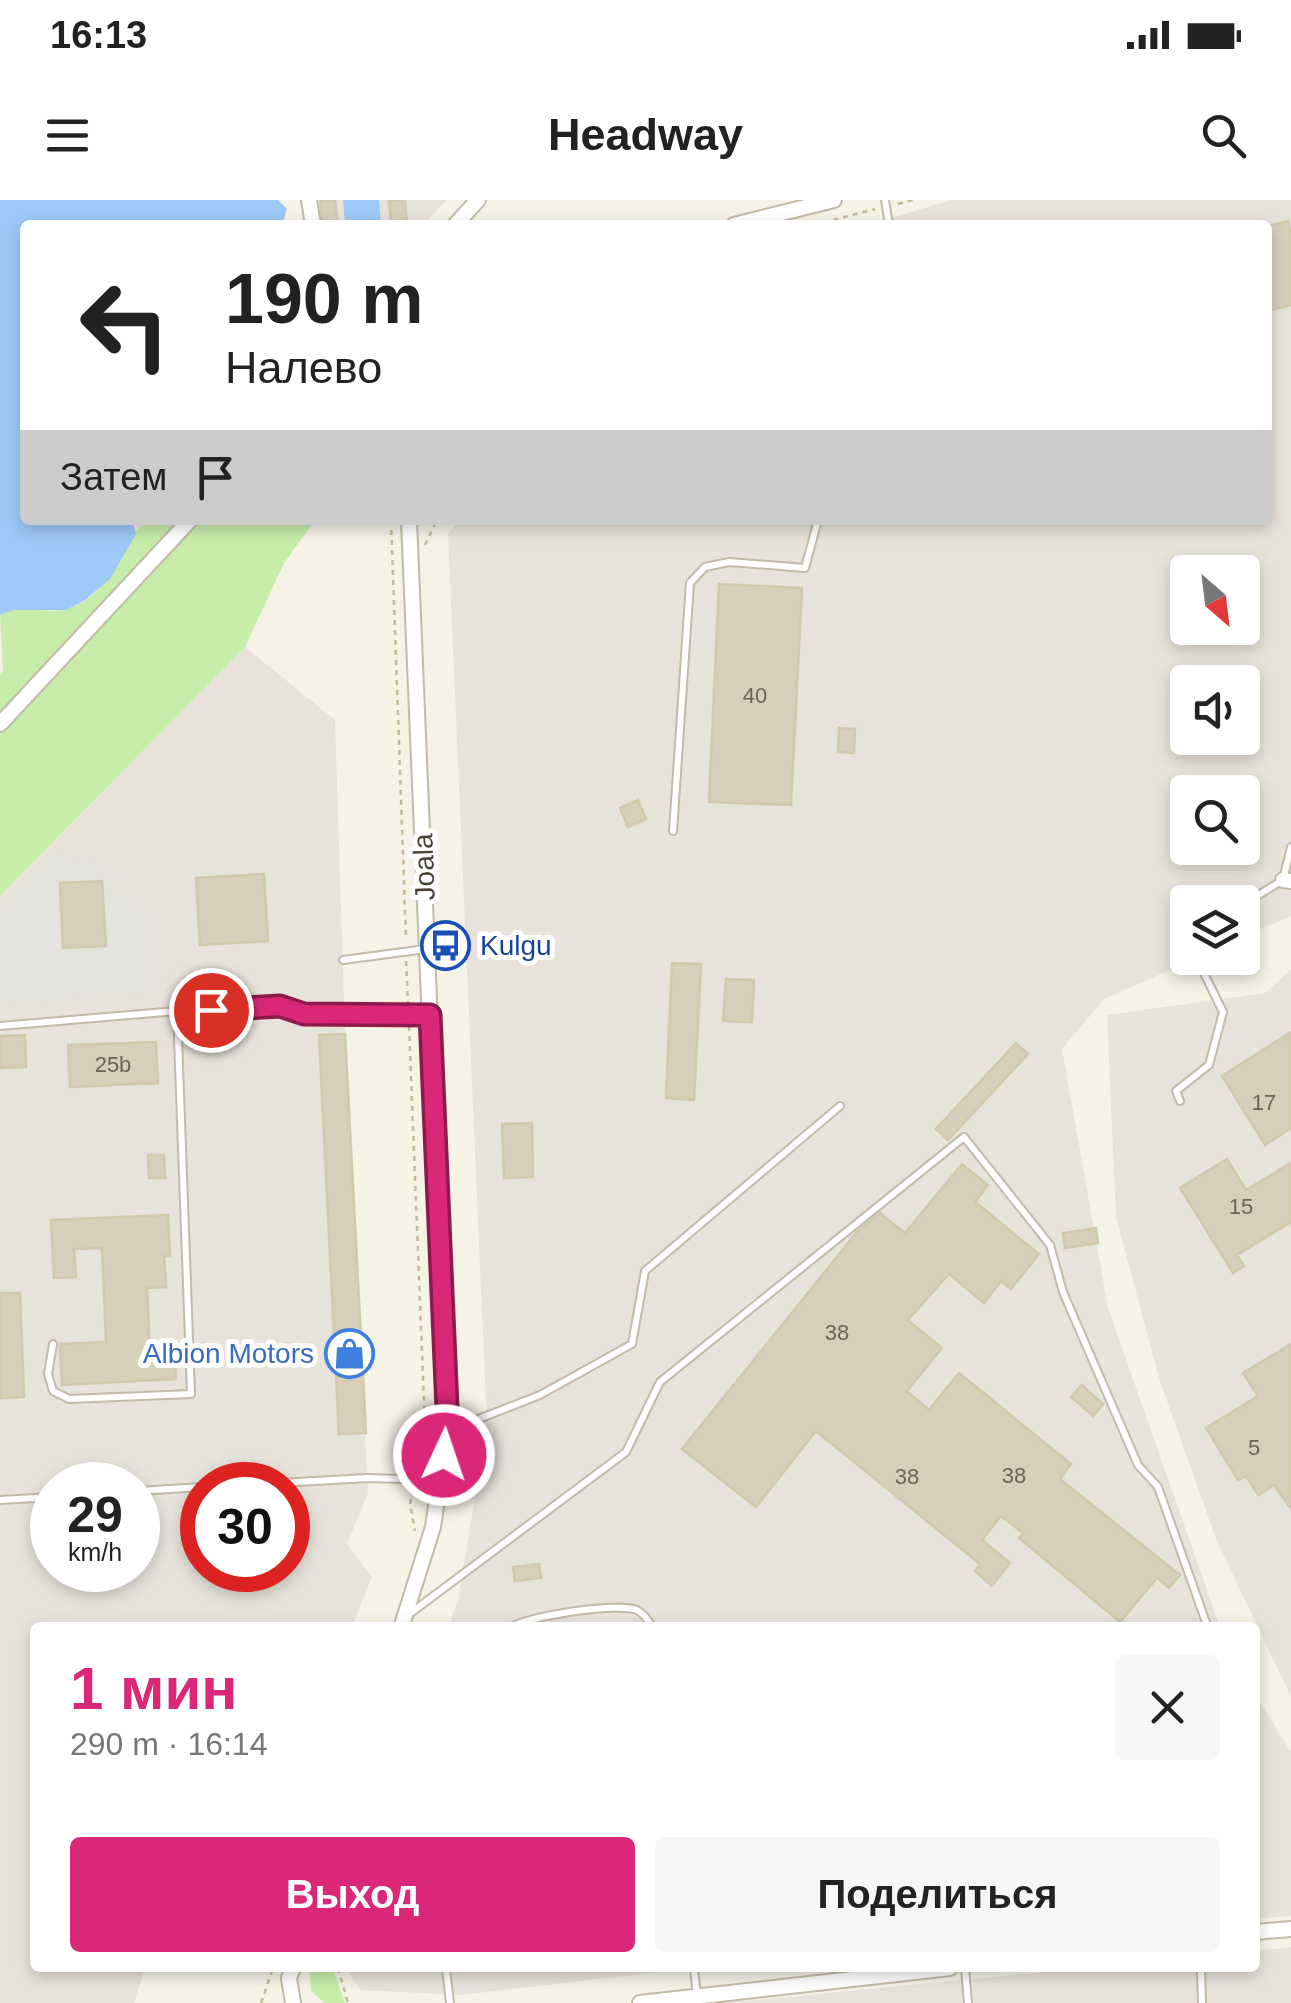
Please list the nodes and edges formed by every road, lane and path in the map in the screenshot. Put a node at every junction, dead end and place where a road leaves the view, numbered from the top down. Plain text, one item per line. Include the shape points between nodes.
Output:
1 (478, 200) edge
2 (834, 200) edge
3 (912, 200) edge
4 (886, 203) edge
5 (460, 220) edge
6 (754, 220) edge
7 (830, 220) edge
8 (185, 525) edge
9 (391, 525) edge
10 (409, 525) edge
11 (817, 525) edge
12 (0, 724) edge
13 (673, 831) dead end
14 (1291, 847) edge
15 (1287, 880) edge
16 (1260, 895) edge
17 (427, 948) junction
18 (406, 951) junction
19 (343, 960) dead end
20 (1204, 975) edge
21 (177, 1012) junction
22 (408, 1015) junction
23 (430, 1015) junction
24 (0, 1026) edge
25 (1180, 1100) dead end
26 (840, 1106) dead end
27 (53, 1344) dead end
28 (448, 1431) junction
29 (414, 1478) junction
30 (440, 1480) junction
31 (310, 1481) edge
32 (30, 1498) edge
33 (0, 1500) edge
34 (414, 1541) dead end
35 (403, 1622) edge
36 (522, 1622) edge
37 (648, 1622) edge
38 (1206, 1622) edge
39 (1291, 1929) edge
40 (1260, 1932) edge
41 (272, 1972) edge
42 (291, 1972) edge
43 (339, 1972) edge
44 (446, 1972) edge
45 (694, 1972) edge
46 (915, 1972) edge
47 (965, 1972) edge
48 (1201, 1972) edge
49 (697, 1997) junction
50 (676, 2001) edge
51 (261, 2003) edge
52 (293, 2003) edge
53 (348, 2003) edge
54 (450, 2003) edge
55 (640, 2003) edge
56 (968, 2003) edge
57 (1202, 2003) edge

1 - 5 street
2 - 6 street
3 - 4 path
4 - 7 path
8 - 12 street
9 - 18 path
10 - 17 street, Joala
11 - 13 lane via 806,568 729,562 705,567 690,583
14 - 15 lane
15 - 16 lane
17 - 18 lane
17 - 23 street, Joala
18 - 19 lane
18 - 22 path
20 - 25 lane via 1223,1012 1209,1065 1176,1091
21 - 22 lane via 280,1006 304,1014
21 - 24 lane
21 - 27 lane via 191,1394 69,1399 52,1391
22 - 23 lane
22 - 29 path via 426,1427
23 - 28 street, Joala
26 - 28 lane via 645,1271 632,1344 540,1395
28 - 30 street, Joala
29 - 30 lane
29 - 31 lane
29 - 34 path
30 - 35 street, Joala
32 - 33 lane
35 - 38 lane via 626,1452 660,1382 964,1138 1050,1245 1063,1292 1138,1465 1158,1487
36 - 37 lane via 624,1608
39 - 40 street
41 - 51 path
42 - 52 street
43 - 53 path
44 - 54 lane
45 - 49 lane
46 - 49 street
47 - 56 lane
48 - 57 lane
49 - 50 street
50 - 55 street

